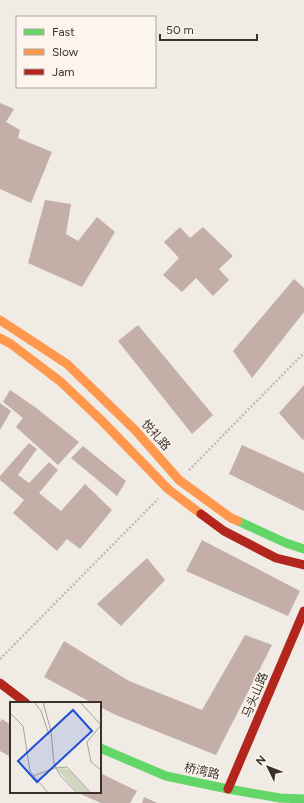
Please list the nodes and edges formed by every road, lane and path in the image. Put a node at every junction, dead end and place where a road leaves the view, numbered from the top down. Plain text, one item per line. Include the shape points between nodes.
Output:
1 (0, 320) edge
2 (0, 338) edge
3 (46, 339) dead end
4 (304, 353) edge
5 (25, 366) dead end
6 (76, 374) junction
7 (102, 421) junction
8 (179, 480) junction
9 (168, 489) junction
10 (304, 549) edge
11 (304, 565) edge
12 (304, 611) edge
13 (0, 659) edge
14 (0, 683) edge
15 (25, 702) edge
16 (101, 748) edge
17 (228, 789) junction
18 (304, 799) edge

1 - 6 main road, 悦礼路 via 67,364
2 - 7 main road via 61,382
3 - 6 main road
4 - 8 path
5 - 7 main road
6 - 8 main road, 悦礼路 via 136,430
7 - 9 main road
8 - 10 main road, 悦礼路 via 231,518
9 - 11 main road via 224,531 276,558
9 - 13 path
12 - 17 main road, 马头山路
14 - 15 main road
16 - 17 main road, 桥湾路 via 166,776
17 - 18 main road, 桥湾路 via 280,798

